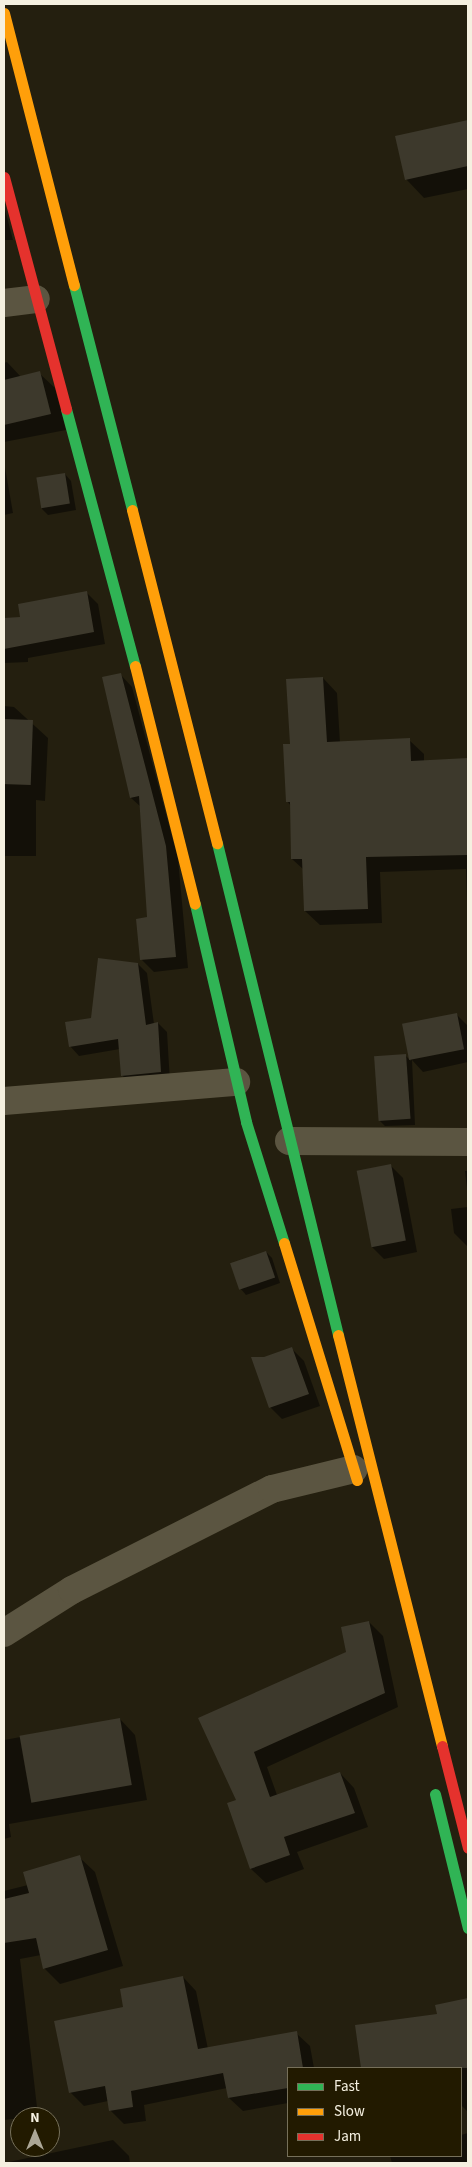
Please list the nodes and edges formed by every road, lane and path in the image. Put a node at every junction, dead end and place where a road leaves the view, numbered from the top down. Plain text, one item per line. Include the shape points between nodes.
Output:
1 (4, 13) edge
2 (4, 177) edge
3 (36, 299) junction
4 (4, 303) edge
5 (209, 807) junction
6 (184, 814) junction
7 (236, 1082) junction
8 (4, 1101) edge
9 (289, 1141) junction
10 (468, 1142) edge
11 (356, 1478) joint
12 (4, 1633) edge
13 (433, 1786) dead end
14 (468, 1848) edge
15 (468, 1928) edge

1 - 5 street
2 - 3 street
3 - 4 street
3 - 6 street
5 - 6 street
5 - 9 street
6 - 7 street
7 - 8 street
7 - 11 street
9 - 10 street
9 - 14 street
11 - 12 street via 272,1489 72,1590
13 - 15 street

